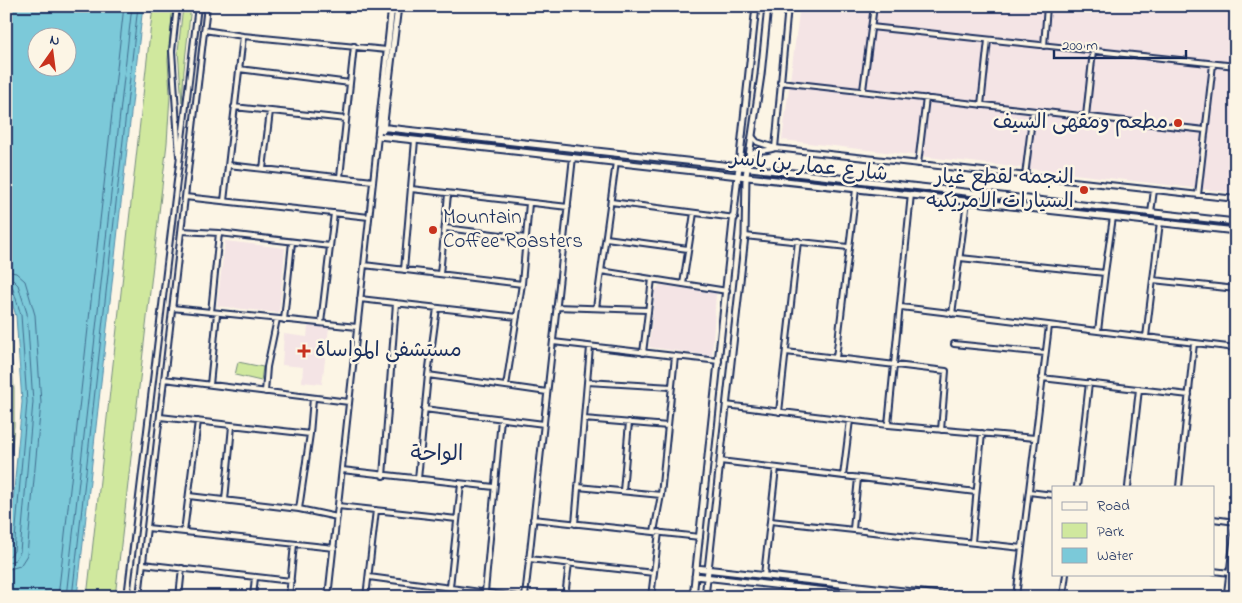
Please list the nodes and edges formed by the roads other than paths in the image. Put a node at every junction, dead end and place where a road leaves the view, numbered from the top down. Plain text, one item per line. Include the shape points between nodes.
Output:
1 (177, 6) edge
2 (198, 6) edge
3 (207, 6) edge
4 (392, 6) edge
5 (398, 6) edge
6 (756, 6) edge
7 (768, 6) edge
8 (788, 6) edge
9 (874, 6) edge
10 (1047, 6) edge
11 (871, 27) junction
12 (204, 30) junction
13 (242, 36) junction
14 (988, 40) junction
15 (354, 46) junction
16 (1044, 46) junction
17 (387, 50) junction
18 (1093, 51) junction
19 (1213, 64) junction
20 (1236, 66) edge
21 (238, 69) junction
22 (780, 82) junction
23 (350, 83) junction
24 (864, 90) junction
25 (926, 98) junction
26 (981, 105) junction
27 (234, 107) junction
28 (270, 111) junction
29 (1033, 111) junction
30 (185, 115) junction
31 (1086, 116) junction
32 (346, 119) junction
33 (177, 122) junction
34 (381, 128) junction
35 (1205, 130) junction
36 (751, 135) junction
37 (380, 136) junction
38 (415, 140) junction
39 (775, 148) junction
40 (749, 154) junction
41 (573, 157) junction
42 (179, 159) junction
43 (616, 162) junction
44 (918, 164) junction
45 (228, 165) junction
46 (740, 167) junction
47 (748, 168) junction
48 (263, 169) junction
49 (739, 175) junction
50 (746, 176) junction
51 (1025, 176) junction
52 (340, 177) junction
53 (373, 181) junction
54 (856, 188) junction
55 (411, 189) junction
56 (1154, 190) junction
57 (448, 194) junction
58 (911, 194) junction
59 (1198, 195) junction
60 (185, 197) junction
61 (1236, 199) edge
62 (224, 201) junction
63 (967, 201) junction
64 (611, 202) junction
65 (529, 203) junction
66 (568, 207) junction
67 (334, 213) junction
68 (694, 213) junction
69 (1152, 213) junction
70 (369, 217) junction
71 (1113, 217) junction
72 (734, 218) junction
73 (1160, 222) junction
74 (1236, 222) edge
75 (445, 228) junction
76 (181, 231) junction
77 (1236, 231) edge
78 (219, 233) junction
79 (745, 236) junction
80 (526, 238) junction
81 (606, 238) junction
82 (798, 241) junction
83 (292, 242) junction
84 (330, 246) junction
85 (848, 248) junction
86 (688, 250) junction
87 (960, 258) junction
88 (364, 265) junction
89 (404, 270) junction
90 (601, 271) junction
91 (1105, 273) junction
92 (440, 274) junction
93 (652, 279) junction
94 (1153, 280) junction
95 (522, 284) junction
96 (683, 284) junction
97 (1236, 289) edge
98 (727, 291) junction
99 (360, 299) junction
100 (396, 304) junction
101 (901, 307) junction
102 (172, 308) junction
103 (437, 308) junction
104 (556, 308) junction
105 (596, 308) junction
106 (648, 310) junction
107 (211, 312) junction
108 (218, 313) junction
109 (952, 314) junction
110 (517, 317) junction
111 (277, 319) junction
112 (284, 320) junction
113 (321, 323) junction
114 (1048, 326) junction
115 (357, 327) junction
116 (1098, 331) junction
117 (1146, 338) junction
118 (553, 342) junction
119 (1194, 343) junction
120 (954, 344) dead end
121 (590, 347) junction
122 (1236, 348) edge
123 (786, 352) junction
124 (643, 353) junction
125 (1045, 353) junction
126 (675, 356) junction
127 (836, 358) junction
128 (719, 362) junction
129 (895, 364) junction
130 (428, 375) junction
131 (1042, 378) junction
132 (164, 379) junction
133 (587, 382) junction
134 (1089, 383) junction
135 (210, 385) junction
136 (506, 386) junction
137 (672, 388) junction
138 (1138, 389) junction
139 (265, 392) junction
140 (547, 392) junction
141 (1189, 395) junction
142 (313, 398) junction
143 (349, 402) junction
144 (726, 405) junction
145 (424, 409) junction
146 (779, 412) junction
147 (160, 417) junction
148 (584, 418) junction
149 (501, 419) junction
150 (850, 420) junction
151 (198, 421) junction
152 (630, 422) junction
153 (544, 424) junction
154 (888, 425) junction
155 (232, 426) junction
156 (668, 426) junction
157 (941, 430) junction
158 (982, 433) junction
159 (310, 434) junction
160 (1035, 438) junction
161 (720, 461) junction
162 (776, 468) junction
163 (342, 470) junction
164 (383, 476) junction
165 (843, 476) junction
166 (858, 478) junction
167 (418, 479) junction
168 (461, 484) junction
169 (1077, 486) edge
170 (1128, 486) edge
171 (1178, 486) edge
172 (494, 487) junction
173 (578, 487) junction
174 (623, 491) junction
175 (976, 492) junction
176 (1029, 492) junction
177 (661, 495) junction
178 (1052, 495) edge
179 (189, 496) junction
180 (225, 500) junction
181 (338, 506) junction
182 (299, 509) junction
183 (376, 510) junction
184 (337, 517) junction
185 (457, 519) junction
186 (533, 519) junction
187 (1214, 519) edge
188 (770, 521) junction
189 (1236, 522) edge
190 (575, 524) junction
191 (147, 528) junction
192 (853, 529) junction
193 (184, 532) junction
194 (656, 532) junction
195 (700, 537) junction
196 (972, 542) junction
197 (294, 544) junction
198 (334, 548) junction
199 (1022, 548) junction
200 (529, 559) junction
201 (568, 563) junction
202 (143, 564) junction
203 (182, 568) junction
204 (696, 568) junction
205 (708, 569) junction
206 (1214, 571) edge
207 (654, 573) junction
208 (1230, 573) junction
209 (764, 575) junction
210 (696, 576) junction
211 (1066, 576) edge
212 (255, 577) junction
213 (369, 577) junction
214 (707, 577) junction
215 (290, 581) junction
216 (450, 587) junction
217 (485, 592) junction
218 (127, 597) edge
219 (140, 597) edge
220 (179, 597) edge
221 (253, 597) edge
222 (289, 597) edge
223 (328, 597) edge
224 (366, 597) edge
225 (518, 597) edge
226 (525, 597) edge
227 (565, 597) edge
228 (651, 597) edge
229 (693, 597) edge
230 (705, 597) edge
231 (880, 597) edge
232 (958, 597) edge
233 (1016, 597) edge
234 (1063, 597) edge
235 (1227, 597) edge

1 - 33 street via 172,51
2 - 30 street
3 - 12 street
4 - 17 street
5 - 34 street
6 - 46 street
7 - 36 street
8 - 22 street
9 - 11 street
10 - 16 street
11 - 14 street
11 - 24 street
12 - 13 street
12 - 60 street
13 - 15 street
13 - 21 street
14 - 16 street
14 - 26 street
15 - 17 street
15 - 23 street
16 - 18 street
17 - 34 street
18 - 19 street
18 - 31 street
19 - 20 street
19 - 35 street
21 - 23 street
21 - 27 street
22 - 24 street
22 - 39 street
23 - 32 street
24 - 25 street
25 - 26 street
25 - 44 street
26 - 29 street
27 - 28 street
27 - 45 street
28 - 32 street
28 - 48 street
29 - 31 street
29 - 51 street
30 - 33 street
30 - 42 street
31 - 35 street
32 - 52 street
33 - 42 street
34 - 37 street
34 - 46 street, شارع عمار بن ياسر
35 - 59 street
36 - 39 street via 757,142
36 - 40 street
37 - 38 street, شارع عمار بن ياسر
37 - 53 street
38 - 41 street, شارع عمار بن ياسر
38 - 55 street
39 - 40 street
39 - 44 street
40 - 47 street
41 - 43 street, شارع عمار بن ياسر
41 - 66 street
42 - 218 street
43 - 49 street, شارع عمار بن ياسر
43 - 64 street
44 - 51 street
45 - 48 street
45 - 62 street
46 - 47 street, شارع عمار بن ياسر
46 - 49 street
47 - 50 street
47 - 69 street, شارع عمار بن ياسر
48 - 52 street
49 - 50 street, شارع عمار بن ياسر
49 - 72 street
50 - 54 street, شارع عمار بن ياسر
50 - 79 street
51 - 56 street
52 - 53 street
53 - 70 street
54 - 58 street, شارع عمار بن ياسر
54 - 85 street
55 - 57 street
55 - 89 street
56 - 59 street
56 - 69 street
57 - 65 street
57 - 75 street
58 - 63 street, شارع عمار بن ياسر
58 - 101 street
59 - 61 street
60 - 62 street
60 - 76 street
62 - 67 street
63 - 71 street, شارع عمار بن ياسر
63 - 87 street
64 - 68 street
64 - 81 street
65 - 66 street
65 - 80 street
66 - 104 street
67 - 70 street
67 - 84 street
68 - 72 street
68 - 86 street
69 - 74 street, شارع عمار بن ياسر
70 - 88 street
71 - 73 street, شارع عمار بن ياسر
71 - 91 street
72 - 98 street
73 - 77 street, شارع عمار بن ياسر
73 - 94 street
75 - 80 street
75 - 92 street
76 - 78 street
76 - 102 street
78 - 83 street
78 - 107 street
79 - 82 street
79 - 144 street
80 - 95 street
81 - 86 street
81 - 90 street
82 - 85 street
82 - 123 street
83 - 84 street
83 - 112 street
84 - 113 street
85 - 127 street
86 - 96 street
87 - 91 street
87 - 109 street
88 - 89 street
88 - 99 street
89 - 92 street
90 - 93 street
90 - 105 street
91 - 116 street
92 - 95 street
93 - 96 street
93 - 106 street
94 - 97 street
94 - 117 street
95 - 110 street
96 - 98 street
98 - 128 street
99 - 100 street
99 - 115 street
100 - 103 street
100 - 164 street
101 - 109 street
101 - 129 street
102 - 107 street
102 - 132 street
103 - 110 street
103 - 130 street
104 - 105 street
104 - 118 street
105 - 106 street
106 - 124 street
107 - 108 street
108 - 111 street
108 - 135 street
109 - 114 street
110 - 136 street
111 - 112 street
111 - 139 street
112 - 113 street
113 - 115 street
114 - 116 street
114 - 125 street
115 - 143 street
116 - 117 street
117 - 119 street
118 - 121 street
118 - 140 street
119 - 122 street
119 - 141 street
120 - 125 street
121 - 124 street
121 - 133 street
123 - 127 street
123 - 146 street
124 - 126 street
125 - 131 street
126 - 128 street
126 - 137 street
127 - 129 street
128 - 195 street
129 - 154 street
129 - 157 street via 946,371
130 - 136 street
130 - 145 street
131 - 134 street
131 - 160 street
132 - 135 street
132 - 147 street
133 - 137 street
133 - 148 street
134 - 138 street
134 - 169 street
135 - 139 street
136 - 140 street
137 - 156 street
138 - 141 street
138 - 170 street
139 - 142 street
140 - 153 street
141 - 171 street
142 - 143 street
142 - 159 street
143 - 163 street
144 - 146 street
144 - 161 street
145 - 149 street
145 - 167 street
146 - 150 street
147 - 151 street
147 - 191 street
148 - 152 street
148 - 173 street
149 - 153 street
149 - 172 street
150 - 154 street
150 - 165 street
151 - 155 street
151 - 179 street
152 - 156 street
152 - 174 street
153 - 186 street
154 - 157 street
155 - 159 street
155 - 180 street
156 - 177 street
157 - 158 street
158 - 160 street
158 - 175 street
159 - 182 street
160 - 176 street
161 - 162 street
161 - 205 street
162 - 165 street
162 - 188 street
163 - 164 street
163 - 181 street
164 - 167 street
165 - 166 street
166 - 175 street
166 - 192 street
167 - 168 street
168 - 172 street
168 - 185 street
172 - 217 street
173 - 174 street
173 - 190 street
174 - 177 street
175 - 196 street
176 - 178 street
176 - 199 street
177 - 194 street
179 - 180 street
179 - 193 street
180 - 182 street
181 - 183 street
181 - 184 street
182 - 184 street
183 - 185 street
183 - 213 street
184 - 198 street
185 - 216 street
186 - 190 street
186 - 200 street
187 - 189 street
188 - 192 street
188 - 209 street
189 - 208 street
190 - 194 street
191 - 193 street
191 - 202 street
192 - 196 street
193 - 197 street
194 - 195 street
194 - 207 street
195 - 204 street
196 - 199 street
197 - 198 street
197 - 215 street
198 - 223 street
199 - 233 street
200 - 201 street
200 - 226 street
201 - 207 street
201 - 227 street
202 - 203 street
202 - 219 street
203 - 212 street
203 - 220 street
204 - 205 street
204 - 210 street
205 - 209 street
205 - 214 street
206 - 208 street
207 - 228 street
208 - 235 street
209 - 232 street
210 - 214 street
210 - 229 street
211 - 234 street
212 - 215 street
212 - 221 street
213 - 216 street
213 - 224 street
214 - 230 street
214 - 231 street
215 - 222 street
216 - 217 street
217 - 225 street

